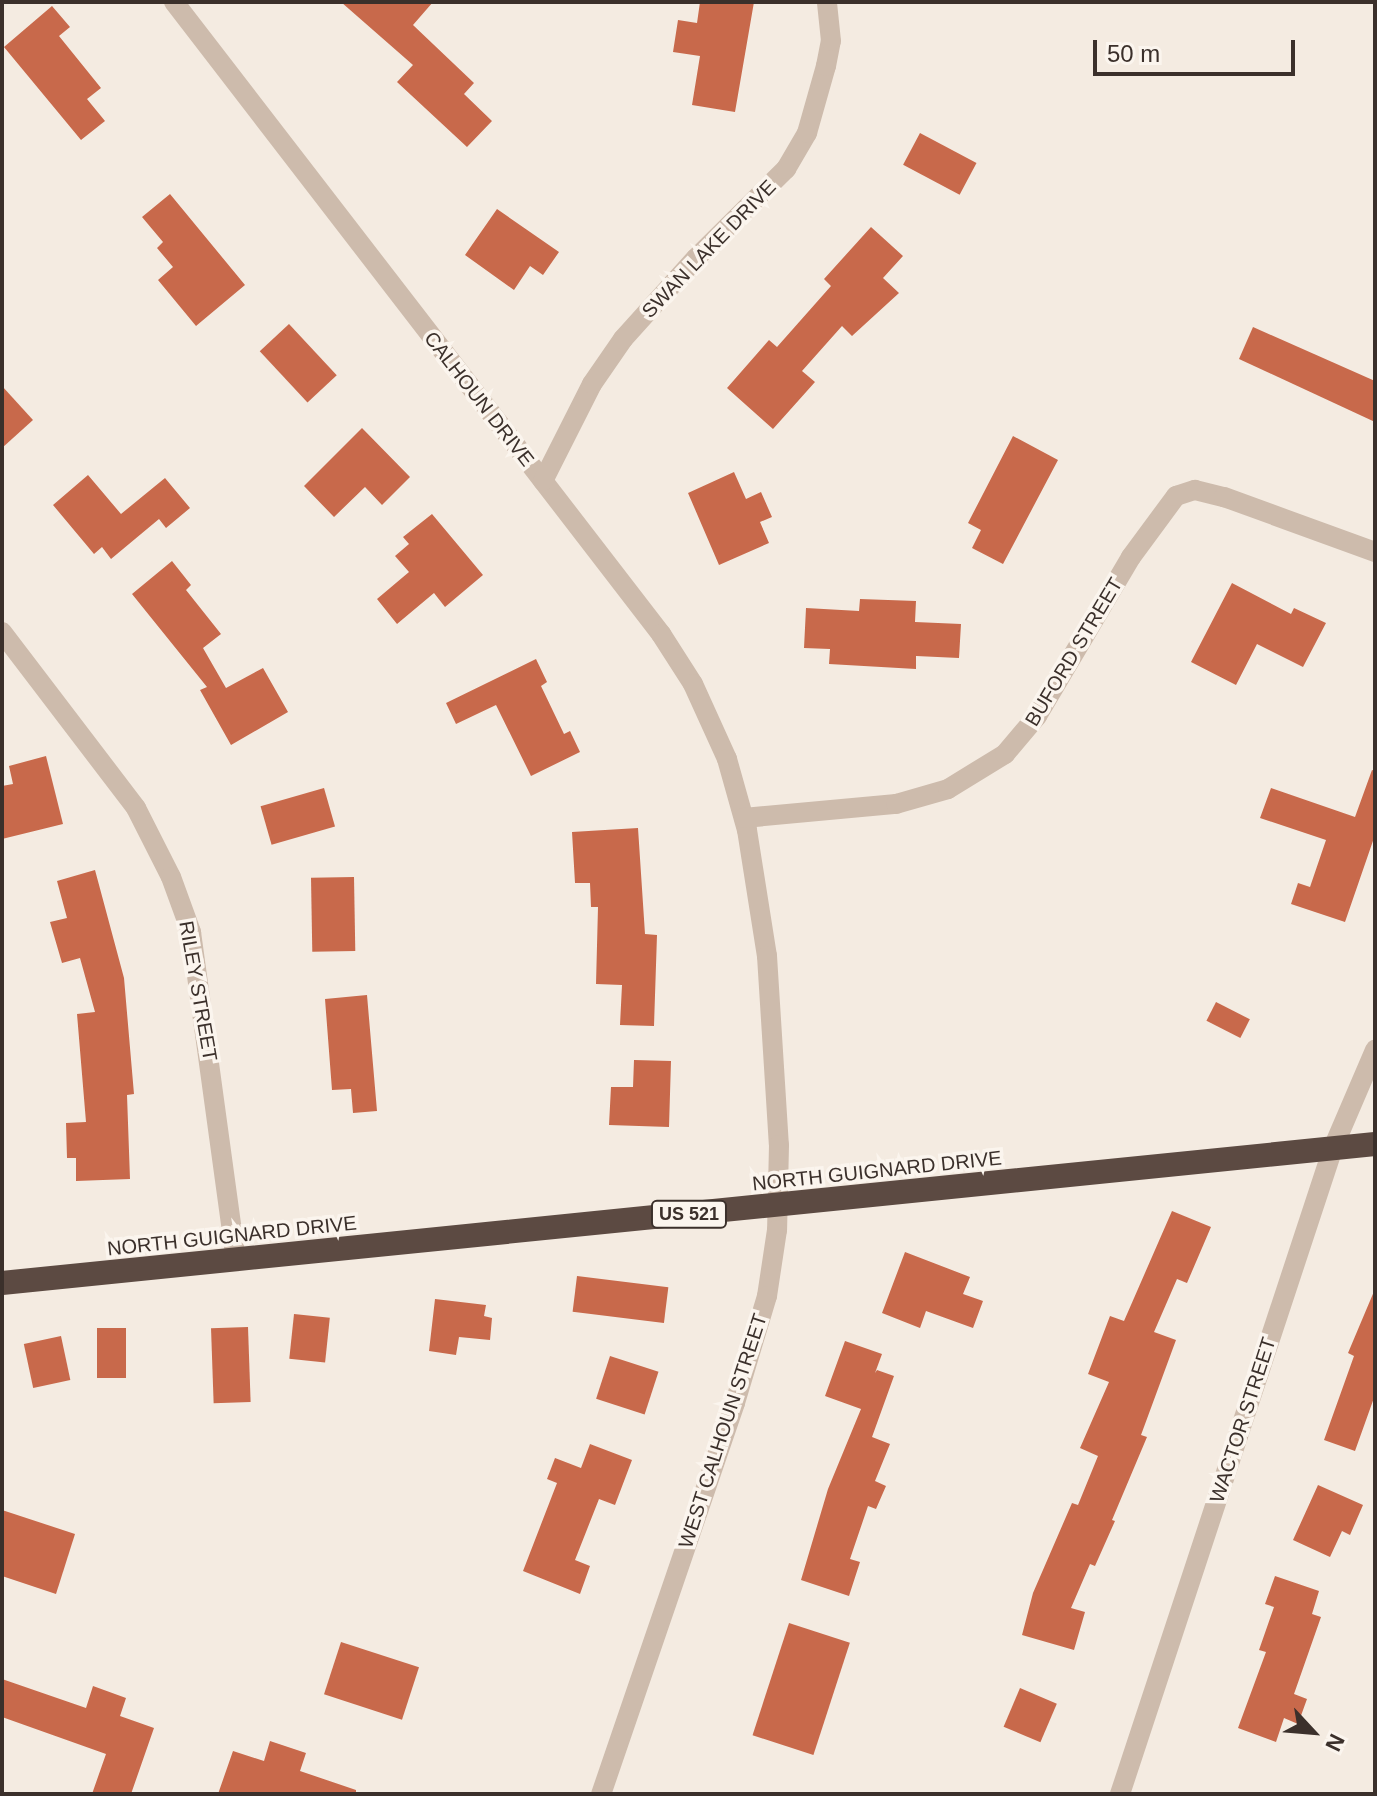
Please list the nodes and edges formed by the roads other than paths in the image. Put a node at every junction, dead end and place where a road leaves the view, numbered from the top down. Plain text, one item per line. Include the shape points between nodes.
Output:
1 (174, 2) edge
2 (827, 2) edge
3 (543, 481) junction
4 (1375, 552) edge
5 (2, 632) edge
6 (744, 818) junction
7 (1375, 1050) edge
8 (1375, 1144) edge
9 (1333, 1148) junction
10 (777, 1205) junction
11 (236, 1260) junction
12 (2, 1283) edge
13 (601, 1794) edge
14 (1120, 1794) edge

1 - 3 street, CALHOUN DRIVE
2 - 3 street, SWAN LAKE DRIVE via 831,41 826,66 807,133 786,169 623,339 592,384
3 - 6 street, CALHOUN DRIVE via 693,684 727,759
4 - 6 street, BUFORD STREET via 1224,497 1195,490 1176,496 1131,557 1037,716 1005,754 948,789 896,804
5 - 11 street, RILEY STREET via 136,808 171,877 191,932
6 - 10 street, WEST CALHOUN STREET via 767,956 779,1145
7 - 9 street, WACTOR STREET
8 - 9 highway, NORTH GUIGNARD DRIVE / US 521
9 - 10 highway, NORTH GUIGNARD DRIVE / US 521
9 - 14 street, WACTOR STREET
10 - 11 highway, NORTH GUIGNARD DRIVE / US 521
10 - 13 street, WEST CALHOUN STREET via 767,1296 756,1338
11 - 12 highway, NORTH GUIGNARD DRIVE / US 521

